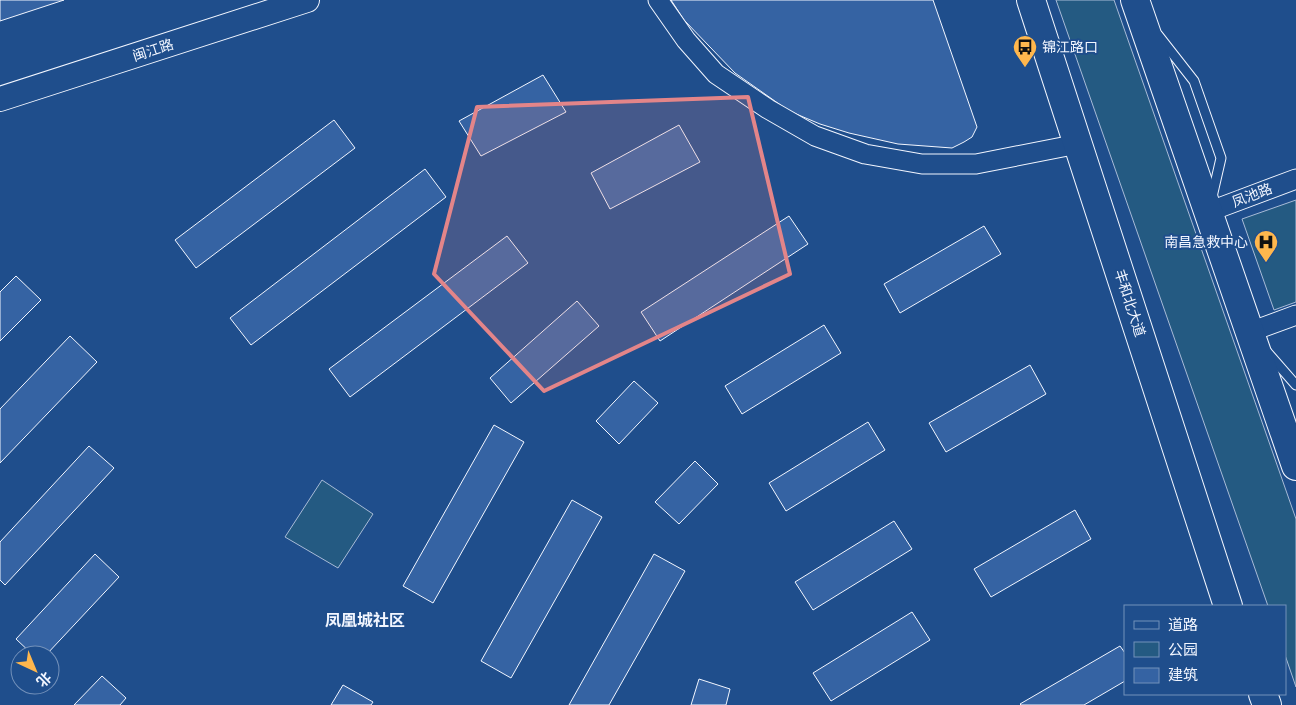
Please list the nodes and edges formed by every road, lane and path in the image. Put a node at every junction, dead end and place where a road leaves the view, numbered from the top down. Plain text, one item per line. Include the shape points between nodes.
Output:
1 (307, 0) edge
2 (658, 0) edge
3 (1031, 0) edge
4 (1137, 5) edge
5 (0, 99) edge
6 (1078, 144) junction
7 (1296, 179) edge
8 (1208, 212) junction
9 (1296, 315) edge
10 (1250, 332) junction
11 (1296, 386) edge
12 (1296, 466) edge
13 (1228, 605) edge

1 - 5 street, 闽江路
2 - 6 street via 686,40 716,74 815,136 865,154 922,164 976,164
3 - 6 highway, 丰和北大道
4 - 8 highway
6 - 13 highway, 丰和北大道
7 - 8 street, 凤池路
8 - 10 highway
9 - 10 street
10 - 11 lane
10 - 12 highway

